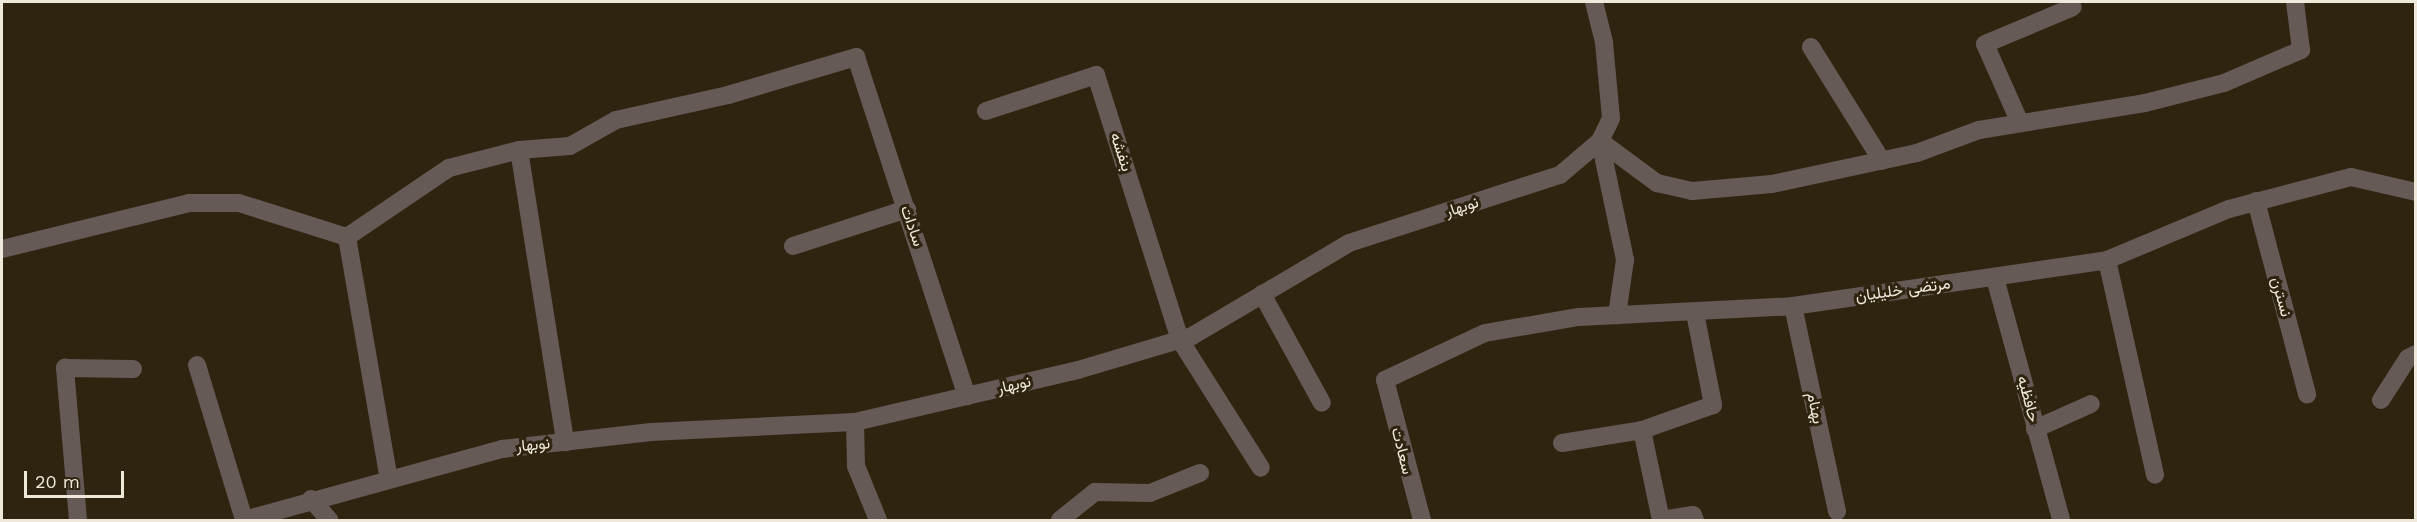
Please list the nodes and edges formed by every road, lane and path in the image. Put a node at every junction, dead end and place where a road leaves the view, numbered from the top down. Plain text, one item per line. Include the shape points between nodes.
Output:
1 (1594, 2) edge
2 (2295, 2) edge
3 (2073, 7) dead end
4 (1811, 47) dead end
5 (986, 111) dead end
6 (2020, 123) junction
7 (1600, 141) junction
8 (519, 150) junction
9 (1882, 161) junction
10 (2414, 198) edge
11 (2256, 201) junction
12 (907, 209) junction
13 (347, 237) junction
14 (793, 246) dead end
15 (2, 249) edge
16 (2107, 260) junction
17 (1995, 278) junction
18 (1262, 294) junction
19 (1793, 306) junction
20 (1695, 313) junction
21 (1617, 315) junction
22 (1180, 340) junction
23 (2415, 354) edge
24 (197, 365) dead end
25 (133, 369) dead end
26 (1384, 380) joint
27 (2307, 394) dead end
28 (967, 396) junction
29 (2381, 400) dead end
30 (1322, 403) dead end
31 (2091, 404) dead end
32 (855, 422) junction
33 (2035, 429) junction
34 (1642, 430) junction
35 (565, 442) junction
36 (1562, 443) dead end
37 (1262, 468) dead end
38 (1200, 473) dead end
39 (2155, 475) dead end
40 (389, 479) junction
41 (311, 499) junction
42 (1837, 511) dead end
43 (78, 520) edge
44 (244, 520) edge
45 (329, 520) edge
46 (878, 520) edge
47 (1060, 520) edge
48 (1422, 520) edge
49 (1658, 520) edge
50 (1695, 520) edge
51 (2061, 520) edge

1 - 7 street, نوبهار via 1604,42 1611,118
2 - 6 street via 2301,50 2224,83 2145,103
3 - 6 street via 1985,44
4 - 9 street
5 - 22 street, بنفشه via 1096,75
6 - 9 street via 1979,130 1917,153
7 - 9 street via 1657,183 1692,191 1772,184
7 - 18 street, نوبهار via 1560,175 1349,243
7 - 21 street via 1625,261
8 - 12 street, سادات via 570,146 616,120 728,95 856,57
8 - 13 street via 448,168
8 - 35 street
10 - 11 street, مرتضی خلیلیان via 2351,177
11 - 16 street, مرتضی خلیلیان via 2151,239
11 - 27 street, نسترن
12 - 14 street
12 - 28 street, سادات
13 - 15 street via 239,203 189,203
13 - 40 street
16 - 17 street, مرتضی خلیلیان
16 - 39 street
17 - 19 street, مرتضی خلیلیان
17 - 33 street, حافظیه
18 - 22 street, نوبهار
18 - 30 street
19 - 20 street, مرتضی خلیلیان
19 - 42 street, بهنام
20 - 21 street, مرتضی خلیلیان
20 - 34 street via 1713,405
21 - 26 street, مرتضی خلیلیان via 1579,317 1485,333
22 - 28 street, نوبهار via 1078,370
22 - 37 street
23 - 29 street via 2408,358
24 - 44 street
25 - 43 street via 65,368
26 - 48 street, سعادت
28 - 32 street, نوبهار
31 - 33 street
32 - 35 street, نوبهار via 651,432
32 - 46 street via 856,466
33 - 51 street, حافظیه
34 - 36 street
34 - 49 street
35 - 40 street, نوبهار via 501,449
38 - 47 street via 1150,493 1095,492
40 - 41 street, نوبهار
41 - 44 street, نوبهار
41 - 45 street
49 - 50 street via 1693,514

